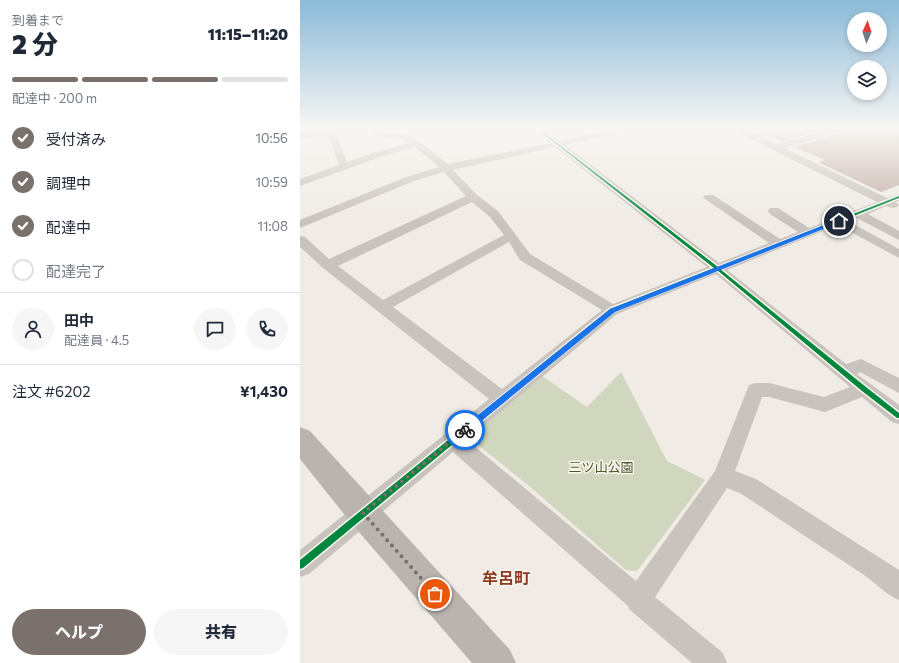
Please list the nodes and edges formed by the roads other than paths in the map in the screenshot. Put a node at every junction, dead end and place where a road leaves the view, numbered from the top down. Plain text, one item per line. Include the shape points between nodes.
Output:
1 (342, 160) edge
2 (364, 160) edge
3 (436, 160) edge
4 (484, 160) edge
5 (578, 160) edge
6 (804, 160) edge
7 (345, 167) junction
8 (446, 168) junction
9 (300, 183) edge
10 (473, 196) junction
11 (709, 197) dead end
12 (895, 202) edge
13 (774, 211) dead end
14 (858, 213) junction
15 (839, 221) junction
16 (300, 224) edge
17 (808, 233) junction
18 (511, 236) junction
19 (899, 236) edge
20 (300, 240) edge
21 (779, 244) junction
22 (899, 254) edge
23 (328, 265) junction
24 (717, 269) junction
25 (382, 307) junction
26 (612, 310) junction
27 (844, 372) junction
28 (899, 386) edge
29 (864, 389) junction
30 (502, 399) junction
31 (899, 416) edge
32 (300, 439) edge
33 (453, 440) junction
34 (723, 476) junction
35 (363, 513) junction
36 (300, 565) edge
37 (896, 581) edge
38 (638, 600) junction
39 (497, 663) edge
40 (713, 663) edge

1 - 7 street
2 - 7 street
3 - 8 street
4 - 8 street
5 - 24 street
6 - 12 street
7 - 9 street
8 - 10 street
8 - 16 street via 410,179
10 - 18 street via 494,214
10 - 23 street
11 - 21 street
12 - 14 street
13 - 17 street
14 - 15 street
14 - 19 street
15 - 17 street
15 - 22 street
17 - 21 street
18 - 25 street
18 - 26 street via 525,256
20 - 23 street
21 - 24 street
23 - 25 street
24 - 26 street
24 - 27 street
25 - 30 street
26 - 30 street
27 - 28 street via 861,365
27 - 29 street
29 - 31 street
29 - 34 street via 825,405 769,390 755,390
30 - 33 street
32 - 35 main road
33 - 35 street
33 - 38 street
34 - 37 street via 748,486
34 - 38 street
35 - 36 street
35 - 39 main road
38 - 40 street

